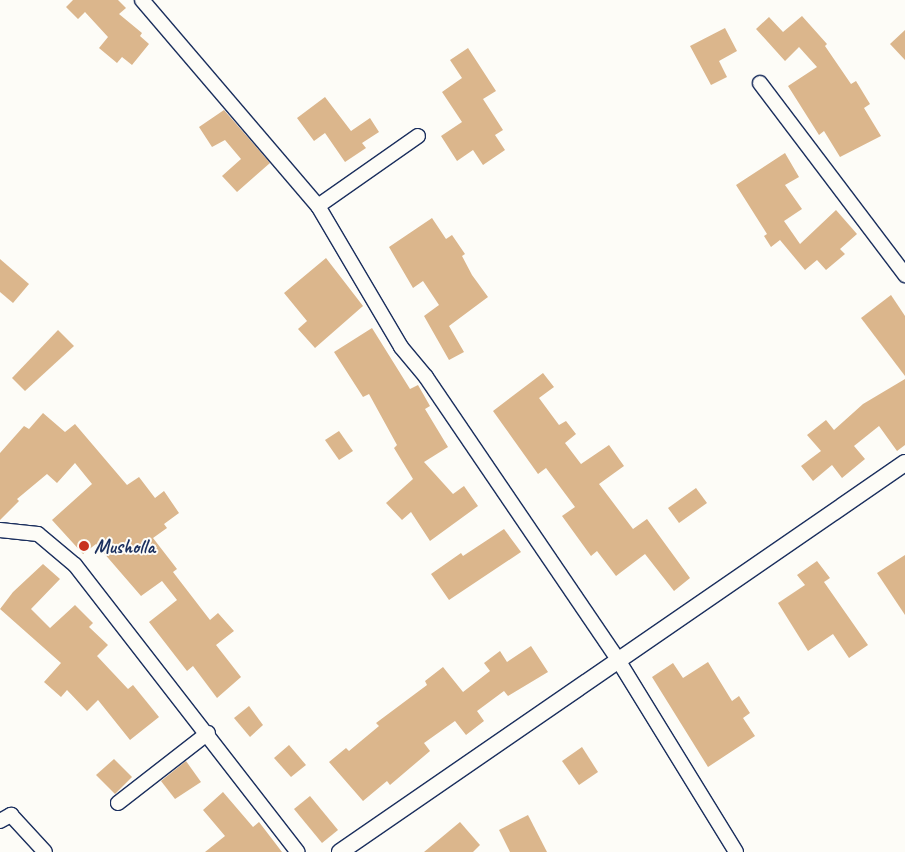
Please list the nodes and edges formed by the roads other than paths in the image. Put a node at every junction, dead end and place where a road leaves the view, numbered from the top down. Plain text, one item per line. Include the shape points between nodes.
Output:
1 (142, 0) edge
2 (760, 83) dead end
3 (418, 136) dead end
4 (318, 206) junction
5 (905, 275) edge
6 (905, 463) edge
7 (0, 530) edge
8 (618, 660) junction
9 (208, 733) junction
10 (118, 803) dead end
11 (0, 821) edge
12 (45, 852) edge
13 (298, 852) edge
14 (340, 852) edge
15 (736, 852) edge

1 - 4 street
2 - 5 street
3 - 4 street
4 - 8 street via 401,347 426,377
6 - 8 street
7 - 9 street via 38,534 75,565
8 - 14 street
8 - 15 street
9 - 10 street
9 - 13 street
11 - 12 street via 11,815

